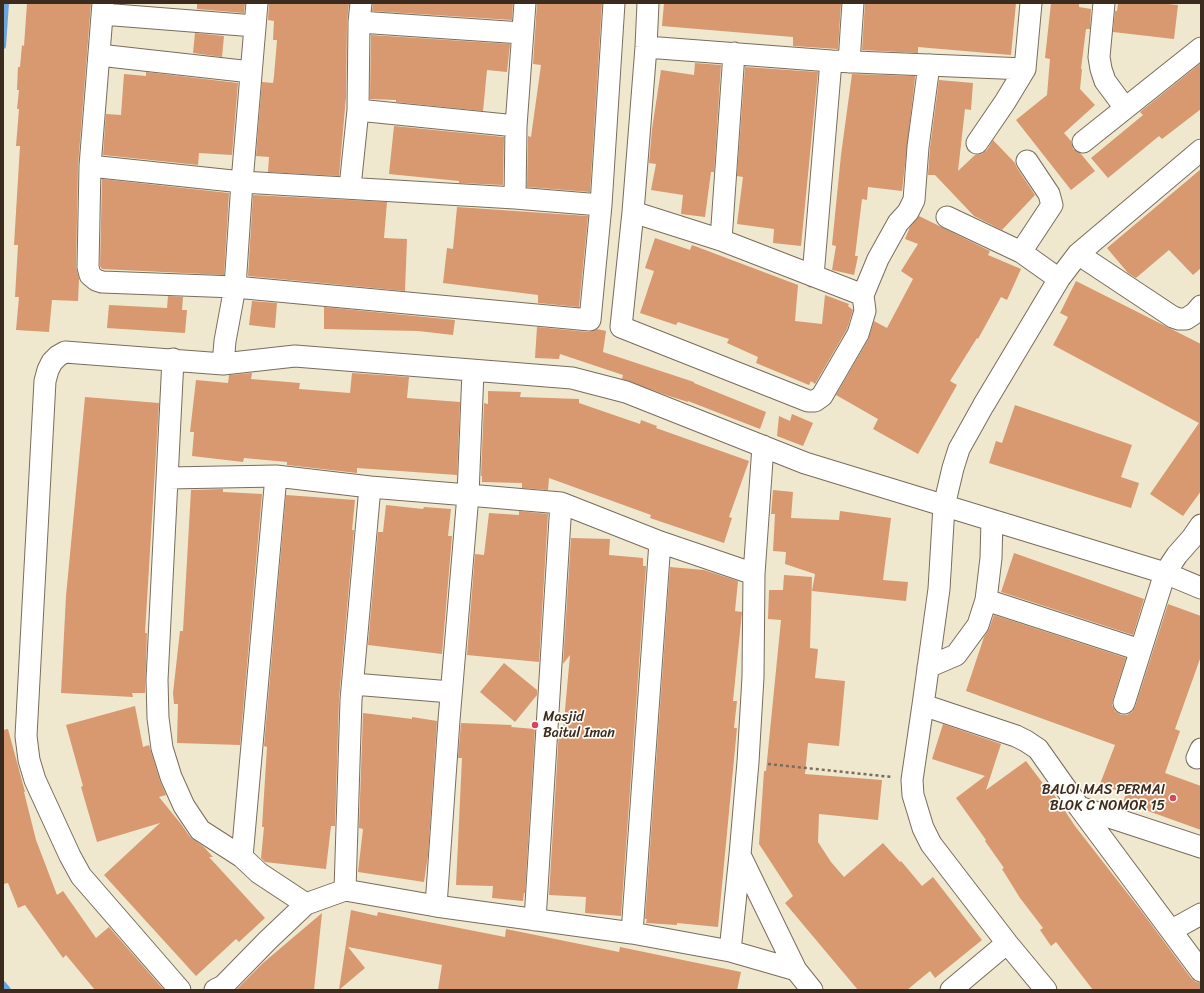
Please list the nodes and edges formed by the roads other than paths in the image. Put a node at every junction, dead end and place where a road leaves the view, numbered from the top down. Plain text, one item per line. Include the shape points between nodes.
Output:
1 (257, 3) edge
2 (524, 3) edge
3 (614, 3) edge
4 (648, 3) edge
5 (853, 3) edge
6 (1031, 3) edge
7 (1104, 3) edge
8 (103, 8) edge
9 (360, 12) edge
10 (255, 26) junction
11 (522, 33) junction
12 (646, 47) junction
13 (1201, 48) edge
14 (734, 53) junction
15 (99, 55) junction
16 (840, 62) junction
17 (929, 65) junction
18 (1025, 69) junction
19 (251, 72) junction
20 (1125, 108) junction
21 (358, 110) junction
22 (516, 126) junction
23 (1083, 142) dead end
24 (977, 143) dead end
25 (1200, 153) edge
26 (1027, 161) dead end
27 (90, 166) junction
28 (242, 182) junction
29 (350, 187) junction
30 (515, 198) junction
31 (602, 205) junction
32 (633, 212) junction
33 (947, 216) dead end
34 (721, 240) junction
35 (1021, 252) junction
36 (1078, 254) junction
37 (813, 276) junction
38 (1058, 279) junction
39 (236, 287) junction
40 (863, 295) junction
41 (1201, 306) edge
42 (173, 359) junction
43 (223, 364) junction
44 (473, 370) junction
45 (763, 446) junction
46 (276, 476) junction
47 (168, 478) junction
48 (370, 487) junction
49 (468, 495) junction
50 (561, 503) junction
51 (944, 506) junction
52 (992, 520) junction
53 (1198, 535) edge
54 (660, 542) junction
55 (1165, 573) junction
56 (754, 574) junction
57 (1201, 588) edge
58 (986, 600) junction
59 (1140, 650) junction
60 (928, 666) junction
61 (353, 684) junction
62 (451, 692) junction
63 (1124, 703) dead end
64 (923, 705) junction
65 (1079, 807) junction
66 (1201, 847) edge
67 (740, 855) junction
68 (242, 857) junction
69 (345, 890) junction
70 (306, 904) junction
71 (436, 906) junction
72 (1201, 914) edge
73 (535, 920) junction
74 (1172, 930) junction
75 (632, 933) junction
76 (1007, 943) junction
77 (730, 952) junction
78 (796, 970) junction
79 (1201, 970) edge
80 (222, 989) edge
81 (180, 990) edge
82 (812, 990) edge
83 (951, 990) edge
84 (1046, 990) edge

1 - 10 street
2 - 11 street
3 - 31 street
4 - 12 street
5 - 16 street
6 - 18 street
7 - 20 street via 1098,57 1105,81
8 - 10 street
8 - 15 street
9 - 11 street
9 - 21 street
10 - 19 street
11 - 22 street
12 - 14 street
12 - 32 street
13 - 20 street
14 - 16 street
14 - 34 street
15 - 19 street
15 - 27 street
16 - 17 street
16 - 37 street
17 - 18 street
17 - 40 street via 914,200 878,259
18 - 24 street
19 - 28 street
20 - 23 street
21 - 22 street
21 - 29 street
22 - 30 street
25 - 36 street
26 - 35 street via 1049,194 1052,205
27 - 28 street
27 - 39 street via 88,271 93,278 102,282
28 - 29 street
28 - 39 street
29 - 30 street
30 - 31 street
31 - 39 street via 590,320
32 - 34 street
32 - 40 street via 621,327 799,399 808,402 822,396 858,334 865,311
33 - 35 street
34 - 37 street
35 - 38 street
36 - 38 street
36 - 41 street via 1173,317 1186,319
37 - 40 street
38 - 51 street via 959,449
39 - 43 street
42 - 43 street
42 - 47 street
42 - 81 street via 65,352 58,356 48,370 45,381 26,736 35,780 81,876
43 - 44 street via 295,356
44 - 45 street via 572,378 596,384 626,392
44 - 49 street
45 - 51 street
45 - 56 street
46 - 47 street
46 - 48 street
46 - 68 street
47 - 68 street via 157,680 162,748 184,806 200,830
48 - 49 street
48 - 61 street
49 - 50 street
49 - 62 street
50 - 54 street
50 - 73 street
51 - 52 street
51 - 60 street via 939,589
52 - 55 street
52 - 58 street
53 - 55 street via 1177,555
54 - 56 street
54 - 75 street
55 - 57 street
55 - 59 street
56 - 67 street via 753,677
58 - 59 street
58 - 60 street via 978,625 956,655
59 - 63 street
60 - 64 street
61 - 62 street
61 - 69 street
62 - 71 street
64 - 65 street via 1016,736 1033,745
64 - 76 street via 912,780 913,796 923,828 931,844
65 - 66 street
65 - 74 street
67 - 77 street
67 - 78 street
68 - 70 street via 259,873
69 - 70 street
69 - 71 street
70 - 80 street
71 - 73 street
72 - 74 street
73 - 75 street
74 - 79 street
75 - 77 street
76 - 83 street
76 - 84 street
77 - 78 street
78 - 82 street

